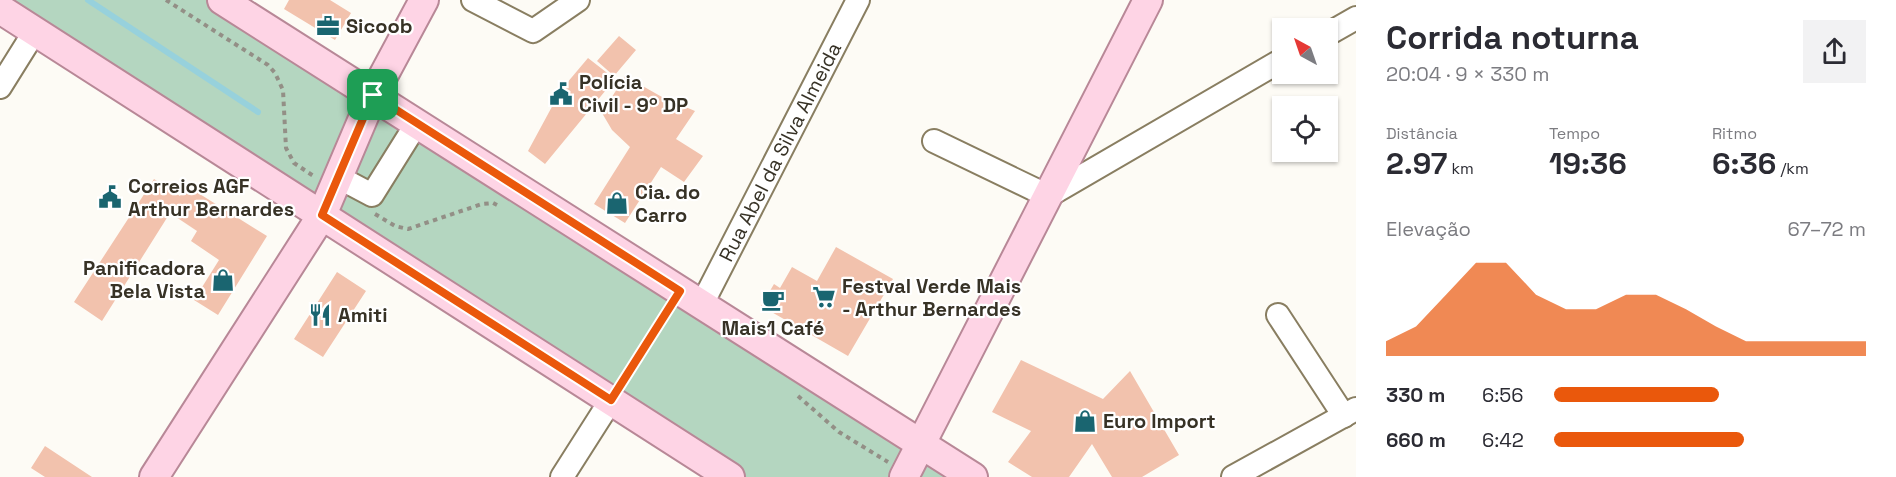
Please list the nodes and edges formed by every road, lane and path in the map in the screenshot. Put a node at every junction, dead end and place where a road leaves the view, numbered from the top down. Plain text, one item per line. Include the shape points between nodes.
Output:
1 (166, 0) edge
2 (222, 0) edge
3 (424, 0) edge
4 (473, 0) edge
5 (578, 0) edge
6 (858, 0) edge
7 (1148, 0) edge
8 (0, 9) edge
9 (1356, 18) edge
10 (1338, 28) edge
11 (35, 31) junction
12 (1272, 66) edge
13 (0, 87) edge
14 (373, 95) junction
15 (417, 123) junction
16 (934, 141) dead end
17 (303, 169) dead end
18 (338, 177) junction
19 (1048, 196) junction
20 (366, 208) dead end
21 (503, 209) dead end
22 (322, 215) junction
23 (677, 306) junction
24 (1278, 315) dead end
25 (795, 393) dead end
26 (611, 400) junction
27 (1350, 413) edge
28 (921, 444) junction
29 (871, 452) dead end
30 (154, 477) edge
31 (562, 477) edge
32 (730, 477) edge
33 (904, 477) edge
34 (973, 477) edge
35 (1233, 477) edge

1 - 17 path via 275,73 283,90 286,148 294,163
2 - 14 main road
3 - 14 main road
4 - 5 street via 533,31
6 - 23 street, Rua Abel da Silva Almeida
7 - 19 main road
8 - 11 main road
9 - 10 street
11 - 13 street
11 - 22 main road
12 - 19 street
14 - 15 main road
14 - 18 main road
15 - 18 street via 372,195
15 - 23 main road
16 - 19 street
18 - 22 main road
19 - 28 main road
20 - 21 path via 395,226 408,228 482,204 493,203
22 - 26 main road
22 - 30 main road
23 - 26 path
23 - 28 main road
24 - 27 street
25 - 29 path via 839,432
26 - 31 street
26 - 32 main road
27 - 35 street
28 - 33 main road
28 - 34 main road

